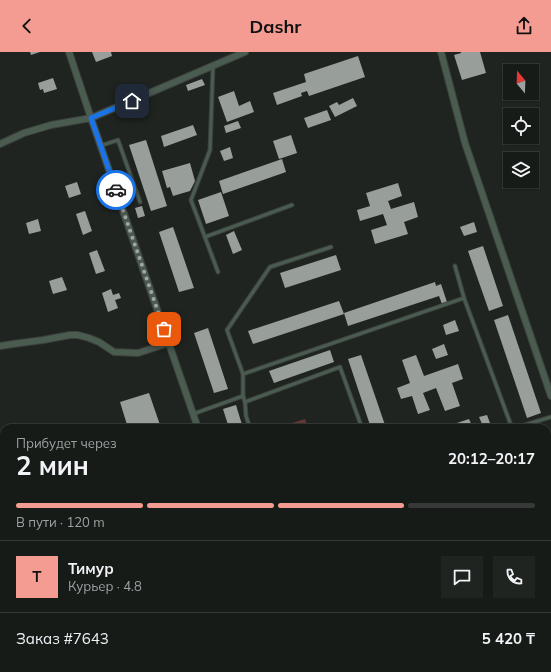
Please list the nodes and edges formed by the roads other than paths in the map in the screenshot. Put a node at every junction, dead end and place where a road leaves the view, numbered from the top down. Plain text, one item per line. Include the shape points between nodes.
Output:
1 (69, 52) edge
2 (245, 52) edge
3 (441, 52) edge
4 (213, 66) junction
5 (91, 118) junction
6 (0, 144) edge
7 (100, 146) junction
8 (140, 202) dead end
9 (292, 205) dead end
10 (205, 237) junction
11 (331, 247) dead end
12 (454, 266) dead end
13 (218, 272) dead end
14 (464, 298) junction
15 (169, 343) junction
16 (0, 346) edge
17 (243, 374) junction
18 (243, 396) junction
19 (551, 396) edge
20 (245, 402) junction
21 (193, 414) junction
22 (551, 417) edge
23 (197, 424) edge
24 (249, 424) edge
25 (361, 424) edge
26 (512, 424) edge
27 (527, 424) edge

1 - 5 street
2 - 4 street
3 - 19 street via 465,143
4 - 5 street
4 - 10 lane via 210,150 191,200
5 - 6 street via 51,125
5 - 7 street
7 - 8 lane via 118,140
7 - 15 street
9 - 10 lane
10 - 13 lane
11 - 17 lane via 270,268 227,330
12 - 14 lane
14 - 17 lane
14 - 26 lane
15 - 16 street via 138,353 114,352 89,338 70,335
15 - 21 street
17 - 18 lane
18 - 20 lane
18 - 21 lane
20 - 24 lane
20 - 25 lane via 340,367
21 - 23 street
22 - 27 lane

